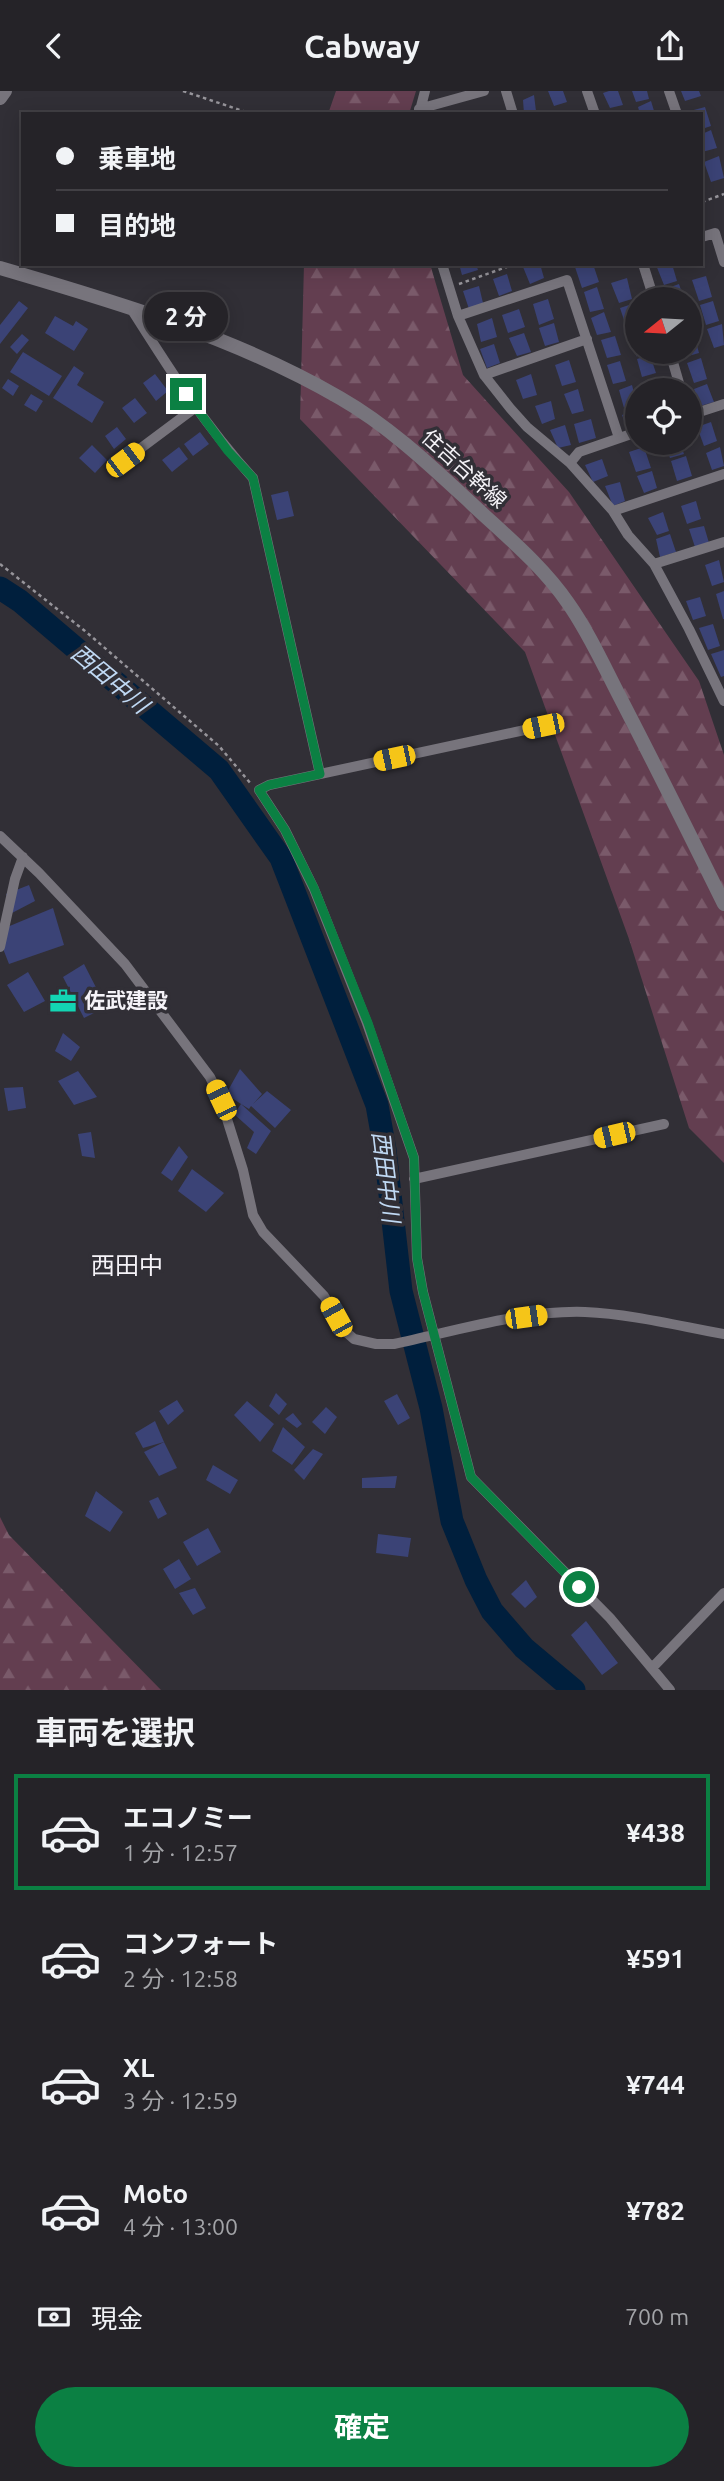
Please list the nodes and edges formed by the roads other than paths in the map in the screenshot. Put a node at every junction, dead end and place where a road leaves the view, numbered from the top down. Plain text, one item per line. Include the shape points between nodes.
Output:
1 (5, 91) edge
2 (425, 91) edge
3 (484, 91) edge
4 (506, 91) edge
5 (587, 91) edge
6 (669, 91) edge
7 (0, 98) edge
8 (419, 111) edge
9 (512, 112) edge
10 (594, 112) edge
11 (676, 112) edge
12 (703, 237) edge
13 (724, 262) edge
14 (443, 266) edge
15 (644, 266) edge
16 (0, 268) edge
17 (650, 287) edge
18 (130, 307) junction
19 (458, 316) junction
20 (587, 339) junction
21 (484, 375) junction
22 (724, 404) edge
23 (196, 407) junction
24 (702, 411) edge
25 (625, 436) edge
26 (619, 438) junction
27 (125, 460) dead end
28 (569, 463) junction
29 (724, 474) edge
30 (613, 511) junction
31 (724, 542) edge
32 (654, 564) junction
33 (720, 683) edge
34 (724, 701) edge
35 (543, 726) dead end
36 (320, 774) junction
37 (0, 837) edge
38 (23, 857) junction
39 (724, 904) edge
40 (0, 947) edge
41 (664, 1125) dead end
42 (414, 1179) junction
43 (724, 1334) edge
44 (430, 1336) junction
45 (724, 1593) edge
46 (652, 1668) junction
47 (670, 1690) edge

1 - 7 street
2 - 8 street
3 - 8 street
4 - 9 street
5 - 10 street
6 - 11 street
12 - 13 street via 715,233
14 - 19 street
15 - 17 street
16 - 18 street, 住吉台幹線
18 - 23 street
18 - 39 street, 住吉台幹線 via 226,343 342,399 407,445 509,538 568,602
19 - 20 street via 567,280
19 - 21 street
20 - 21 street
20 - 26 street
21 - 28 street via 527,427
22 - 24 street
23 - 27 street
23 - 36 street via 253,478
25 - 26 street
26 - 28 street via 579,452
28 - 30 street
29 - 30 street
30 - 32 street
31 - 32 street
32 - 33 street
33 - 34 street
35 - 36 street
36 - 42 street via 259,790 300,858 368,1023 414,1158
37 - 38 street
38 - 40 street
38 - 44 street via 125,964 210,1076 243,1170 253,1215 263,1232 324,1296 345,1331 354,1339 376,1344
41 - 42 street
42 - 44 street via 417,1258
43 - 44 street via 587,1312 526,1317
44 - 46 street via 471,1477 610,1618
45 - 46 street
46 - 47 street

